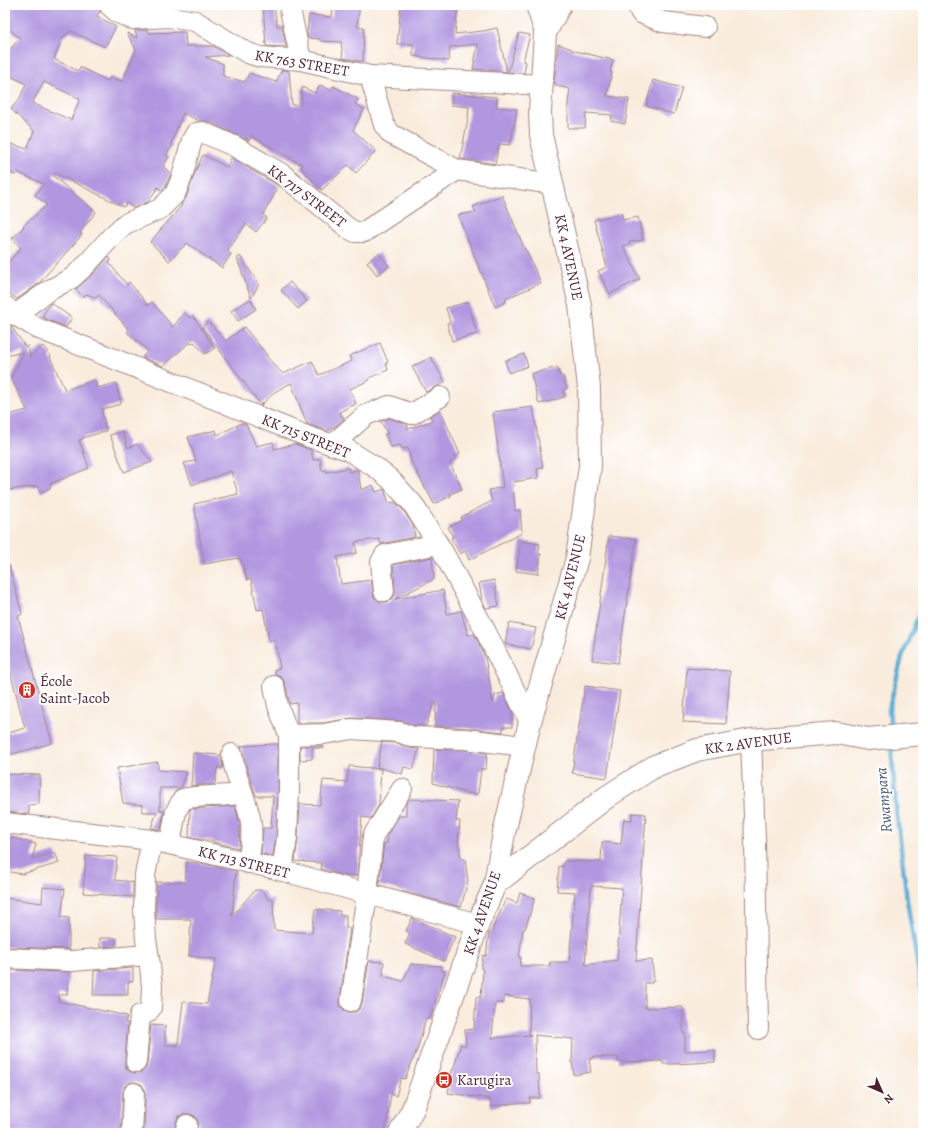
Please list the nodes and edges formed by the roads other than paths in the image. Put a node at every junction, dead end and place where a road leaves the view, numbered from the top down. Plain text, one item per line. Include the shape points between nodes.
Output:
1 (109, 5) edge
2 (289, 5) edge
3 (536, 5) edge
4 (560, 5) edge
5 (637, 5) edge
6 (168, 11) edge
7 (705, 27) dead end
8 (545, 33) junction
9 (302, 60) junction
10 (370, 76) junction
11 (542, 86) junction
12 (457, 170) junction
13 (553, 184) junction
14 (10, 310) edge
15 (440, 397) dead end
16 (332, 445) junction
17 (438, 544) junction
18 (384, 591) dead end
19 (274, 686) dead end
20 (530, 722) junction
21 (923, 734) edge
22 (289, 735) junction
23 (751, 740) junction
24 (524, 746) junction
25 (232, 754) dead end
26 (402, 789) dead end
27 (242, 793) junction
28 (5, 823) edge
29 (161, 842) junction
30 (248, 863) junction
31 (282, 871) junction
32 (495, 884) junction
33 (367, 894) junction
34 (478, 924) junction
35 (148, 955) junction
36 (5, 958) edge
37 (351, 1001) dead end
38 (758, 1029) dead end
39 (136, 1062) dead end
40 (134, 1093) dead end
41 (132, 1133) edge
42 (400, 1133) edge

1 - 6 street, KK 763 STREET via 118,13 132,19
2 - 9 street
3 - 8 street
4 - 8 main road, KK 4 AVENUE
5 - 7 street via 641,14 664,22
6 - 9 street, KK 763 STREET via 195,21 248,53 260,57
8 - 11 main road, KK 4 AVENUE
9 - 10 street, KK 763 STREET
10 - 11 street
10 - 12 street, KK 763 STREET via 384,125 392,134
11 - 13 main road, KK 4 AVENUE via 541,135
12 - 13 street
12 - 14 street, KK 717 STREET via 364,232 355,232 282,174 234,146 202,132 196,133 175,194 160,209 125,224 72,278
13 - 20 main road, KK 4 AVENUE via 580,305 588,388 590,466 577,558
14 - 16 street, KK 715 STREET via 37,328
15 - 16 street via 412,414 389,406 366,415
16 - 17 street, KK 715 STREET via 348,450 390,479 412,503
17 - 18 street via 385,555 381,562
17 - 20 street, KK 715 STREET via 486,632
19 - 22 street via 278,706
20 - 24 main road, KK 4 AVENUE
21 - 23 main road, KK 2 AVENUE via 868,739 836,733
22 - 24 street via 324,734 351,729
22 - 31 street via 287,831
23 - 32 main road, KK 2 AVENUE via 697,750 655,766 608,796
23 - 38 street
24 - 32 main road, KK 4 AVENUE
25 - 27 street via 233,768
26 - 33 street via 374,836
27 - 29 street via 183,799
27 - 30 street via 249,812 252,838
28 - 29 street, KK 713 STREET
29 - 30 street, KK 713 STREET
29 - 35 street via 145,875 144,910
30 - 31 street, KK 713 STREET
31 - 33 street, KK 713 STREET
32 - 34 main road, KK 4 AVENUE
33 - 34 street, KK 713 STREET
33 - 37 street
34 - 42 main road, KK 4 AVENUE via 413,1109
35 - 36 street via 72,961
35 - 39 street via 152,987 150,1008 147,1013 140,1015
40 - 41 street

